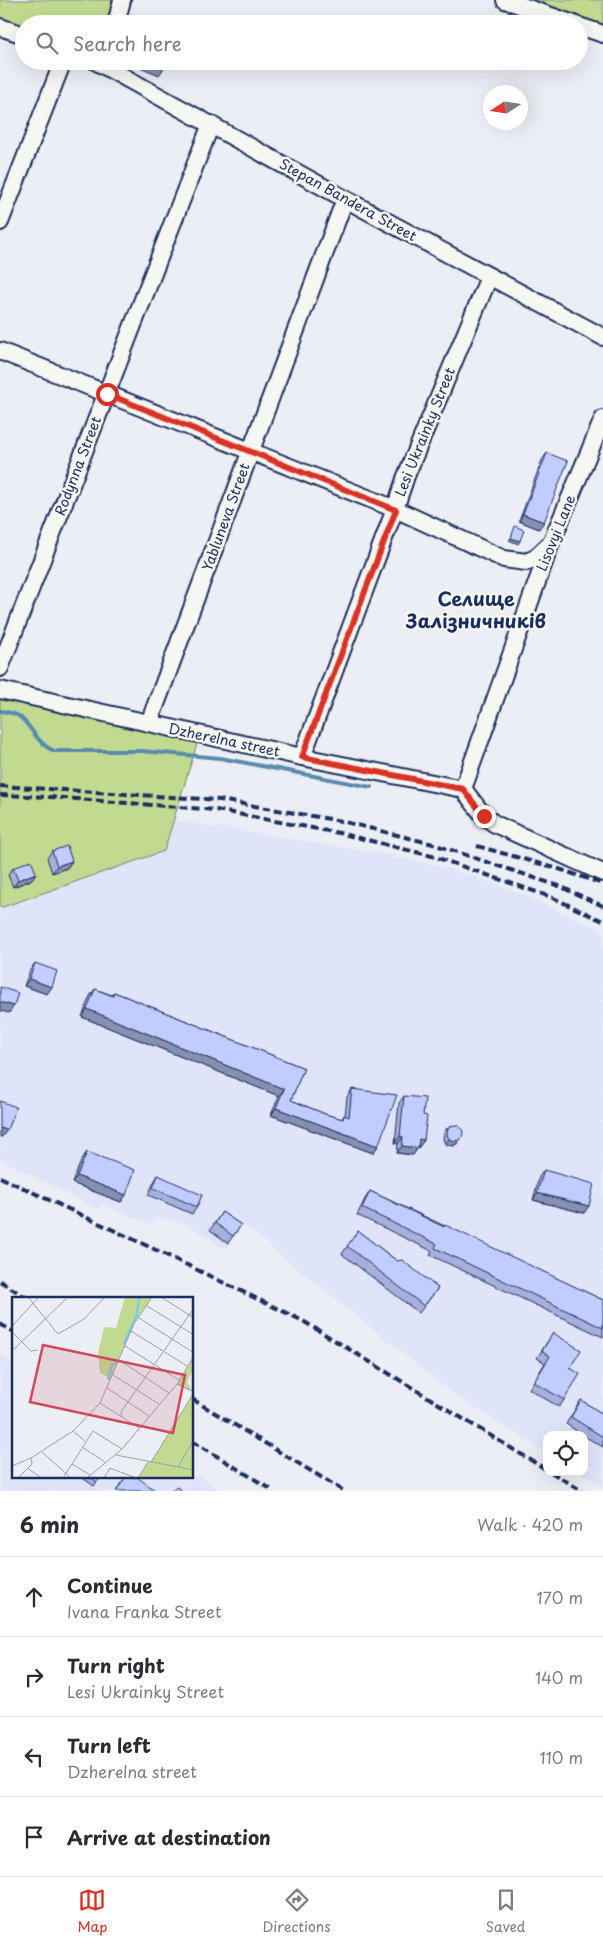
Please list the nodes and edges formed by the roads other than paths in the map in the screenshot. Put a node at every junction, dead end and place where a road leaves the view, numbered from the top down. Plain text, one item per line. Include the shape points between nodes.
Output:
1 (122, 0) edge
2 (505, 0) edge
3 (118, 15) edge
4 (548, 15) edge
5 (0, 27) edge
6 (588, 29) edge
7 (15, 32) edge
8 (603, 34) edge
9 (59, 70) edge
10 (115, 70) edge
11 (211, 124) junction
12 (344, 199) junction
13 (0, 222) edge
14 (489, 276) junction
15 (603, 337) edge
16 (0, 350) edge
17 (107, 394) junction
18 (603, 419) edge
19 (251, 451) junction
20 (396, 510) junction
21 (550, 543) junction
22 (0, 668) edge
23 (0, 690) edge
24 (149, 723) junction
25 (302, 757) junction
26 (463, 789) junction
27 (603, 873) edge

1 - 3 street
2 - 4 street
5 - 7 street
6 - 8 street
9 - 13 street
10 - 11 street, Stepan Bandera Street
11 - 12 street, Stepan Bandera Street
11 - 17 street, Rodynna Street
12 - 14 street, Stepan Bandera Street
12 - 19 street, Yabluneva Street
14 - 15 street, Stepan Bandera Street
14 - 20 street, Lesi Ukrainky Street via 406,476
16 - 17 street
17 - 19 street
17 - 22 street, Rodynna Street
18 - 21 street, Lisovyi Lane
19 - 20 street
19 - 24 street, Yabluneva Street
20 - 21 street via 515,562 535,558
20 - 25 street, Lesi Ukrainky Street
21 - 26 street, Lisovyi Lane
23 - 24 street, Dzherelna street
24 - 25 street, Dzherelna street
25 - 26 street, Dzherelna street
26 - 27 street via 484,816 495,824

